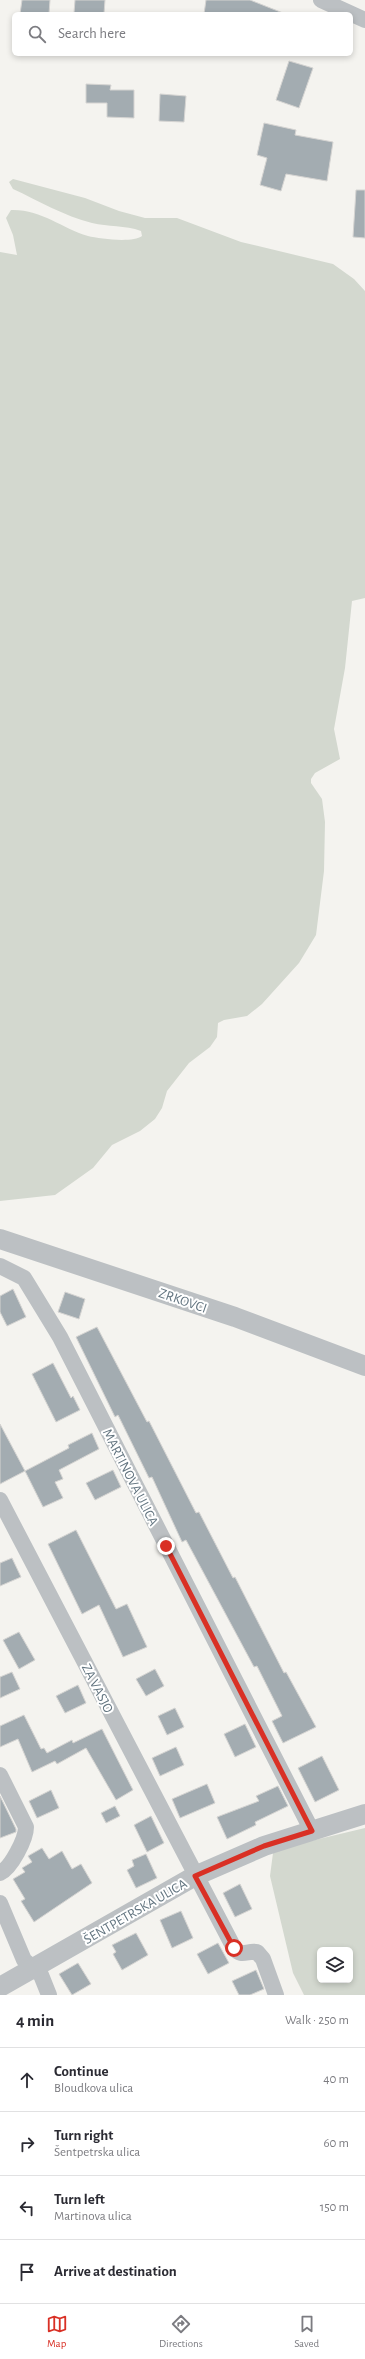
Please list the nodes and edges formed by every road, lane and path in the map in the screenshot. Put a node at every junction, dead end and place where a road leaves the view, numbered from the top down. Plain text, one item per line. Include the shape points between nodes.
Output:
1 (320, 0) edge
2 (347, 12) edge
3 (353, 15) edge
4 (365, 20) edge
5 (0, 1239) edge
6 (0, 1266) edge
7 (365, 1366) edge
8 (0, 1500) edge
9 (0, 1775) edge
10 (365, 1814) edge
11 (312, 1831) junction
12 (0, 1873) edge
13 (195, 1876) junction
14 (0, 1903) edge
15 (34, 1968) junction
16 (0, 1988) edge
17 (49, 1995) edge
18 (276, 1995) edge

1 - 2 street
3 - 4 street
5 - 7 street, ZRKOVCI via 223,1313
6 - 11 street, MARTINOVA ULICA via 24,1278 60,1337
8 - 13 street, ZA VASJO
9 - 12 street via 26,1827 26,1833 14,1857 4,1872
10 - 11 street, ŠENTPETRSKA ULICA
11 - 13 street, ŠENTPETRSKA ULICA via 264,1846
13 - 15 street, ŠENTPETRSKA ULICA
13 - 18 street, ZA VASJO via 238,1953 252,1951 260,1956
14 - 15 street via 24,1960
15 - 16 street, ŠENTPETRSKA ULICA
15 - 17 street

